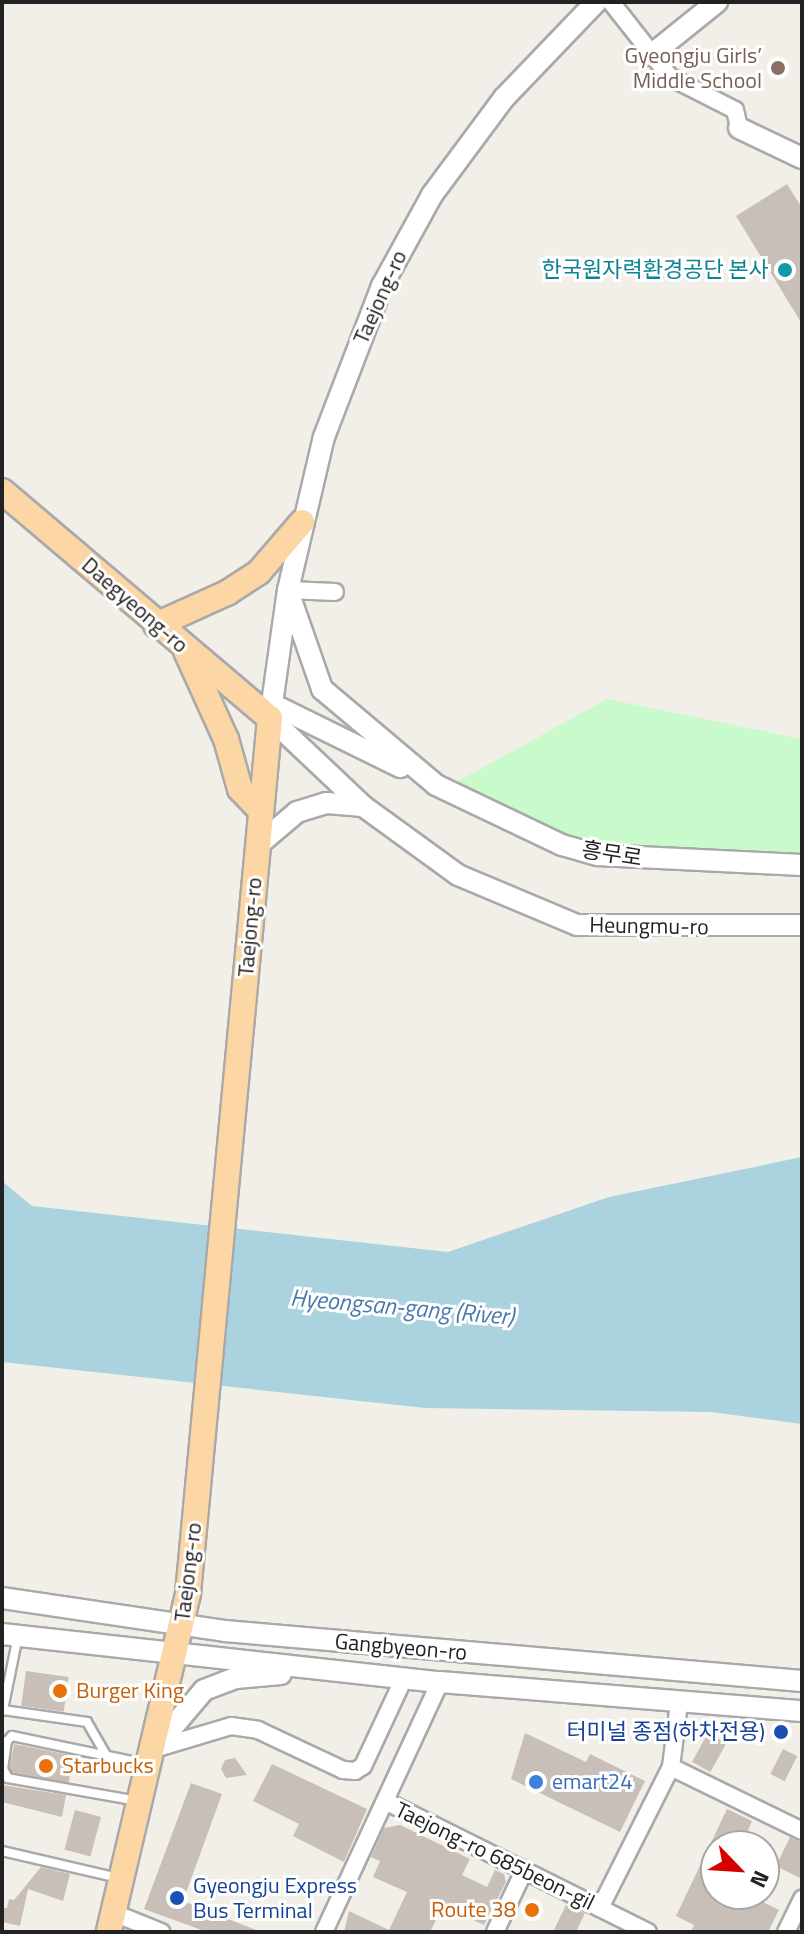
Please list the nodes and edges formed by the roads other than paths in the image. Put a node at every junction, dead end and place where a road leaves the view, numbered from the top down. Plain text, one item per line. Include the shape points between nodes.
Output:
1 (596, 2) edge
2 (611, 2) edge
3 (717, 2) edge
4 (651, 55) junction
5 (739, 128) joint
6 (802, 158) edge
7 (2, 491) edge
8 (302, 522) junction
9 (288, 590) junction
10 (335, 592) dead end
11 (156, 625) junction
12 (185, 649) junction
13 (267, 710) junction
14 (436, 785) junction
15 (363, 806) junction
16 (261, 811) junction
17 (257, 846) junction
18 (802, 865) edge
19 (802, 925) edge
20 (2, 1598) edge
21 (182, 1625) junction
22 (10, 1635) edge
23 (177, 1654) junction
24 (311, 1668) junction
25 (404, 1678) junction
26 (802, 1681) edge
27 (440, 1682) junction
28 (679, 1703) junction
29 (802, 1711) edge
30 (107, 1756) junction
31 (152, 1757) junction
32 (671, 1767) junction
33 (141, 1801) junction
34 (385, 1801) junction
35 (802, 1831) edge
36 (2, 1851) edge
37 (524, 1871) junction
38 (122, 1879) junction
39 (802, 1899) edge
40 (600, 1908) junction
41 (111, 1923) edge
42 (161, 1932) edge
43 (324, 1932) edge
44 (495, 1932) edge
45 (648, 1932) edge
46 (786, 1932) edge

1 - 8 street, Taejong-ro via 504,98 405,241 346,373
2 - 4 street
3 - 4 street
4 - 5 street via 670,77 735,110
5 - 6 street
7 - 11 main road, Daegyeong-ro
8 - 9 street, Taejong-ro
8 - 11 main road via 259,572 227,593
9 - 10 street
9 - 13 street, Taejong-ro
9 - 14 street, 흥무로 via 322,689
11 - 12 main road, Daegyeong-ro
12 - 13 main road, Daegyeong-ro
12 - 16 main road via 226,739 240,789
13 - 14 street, 흥무로
13 - 15 street
13 - 16 main road, Taejong-ro
14 - 18 street, 흥무로 via 562,845 598,855
15 - 17 street via 327,803 297,812
15 - 19 street, Heungmu-ro via 458,875 577,925
16 - 17 main road, Taejong-ro
17 - 21 main road, Taejong-ro
20 - 21 street, Gangbyeon-ro
21 - 23 main road, Taejong-ro
21 - 26 street, Gangbyeon-ro
22 - 23 street, Gangbyeon-ro
22 - 30 lane via 3,1710 87,1722
23 - 24 street, Gangbyeon-ro
23 - 31 main road, Taejong-ro
24 - 25 street, Gangbyeon-ro
24 - 31 street via 300,1675 236,1678 204,1690
25 - 27 street, Gangbyeon-ro
25 - 31 street via 363,1766 355,1771 258,1730 231,1726
27 - 28 street, Gangbyeon-ro
27 - 34 street
28 - 29 street, Gangbyeon-ro
28 - 32 street
30 - 31 lane
30 - 33 lane via 12,1736 3,1769 8,1778
31 - 33 main road, Taejong-ro
32 - 35 street
32 - 40 street
33 - 38 main road, Taejong-ro
34 - 37 street, Taejong-ro 685beon-gil
34 - 43 street, Taejong-ro 685beon-gil
36 - 38 lane
37 - 40 street, Taejong-ro 685beon-gil
37 - 44 street
38 - 41 main road, Taejong-ro
39 - 46 street
40 - 45 street, Taejong-ro 685beon-gil
41 - 42 street

